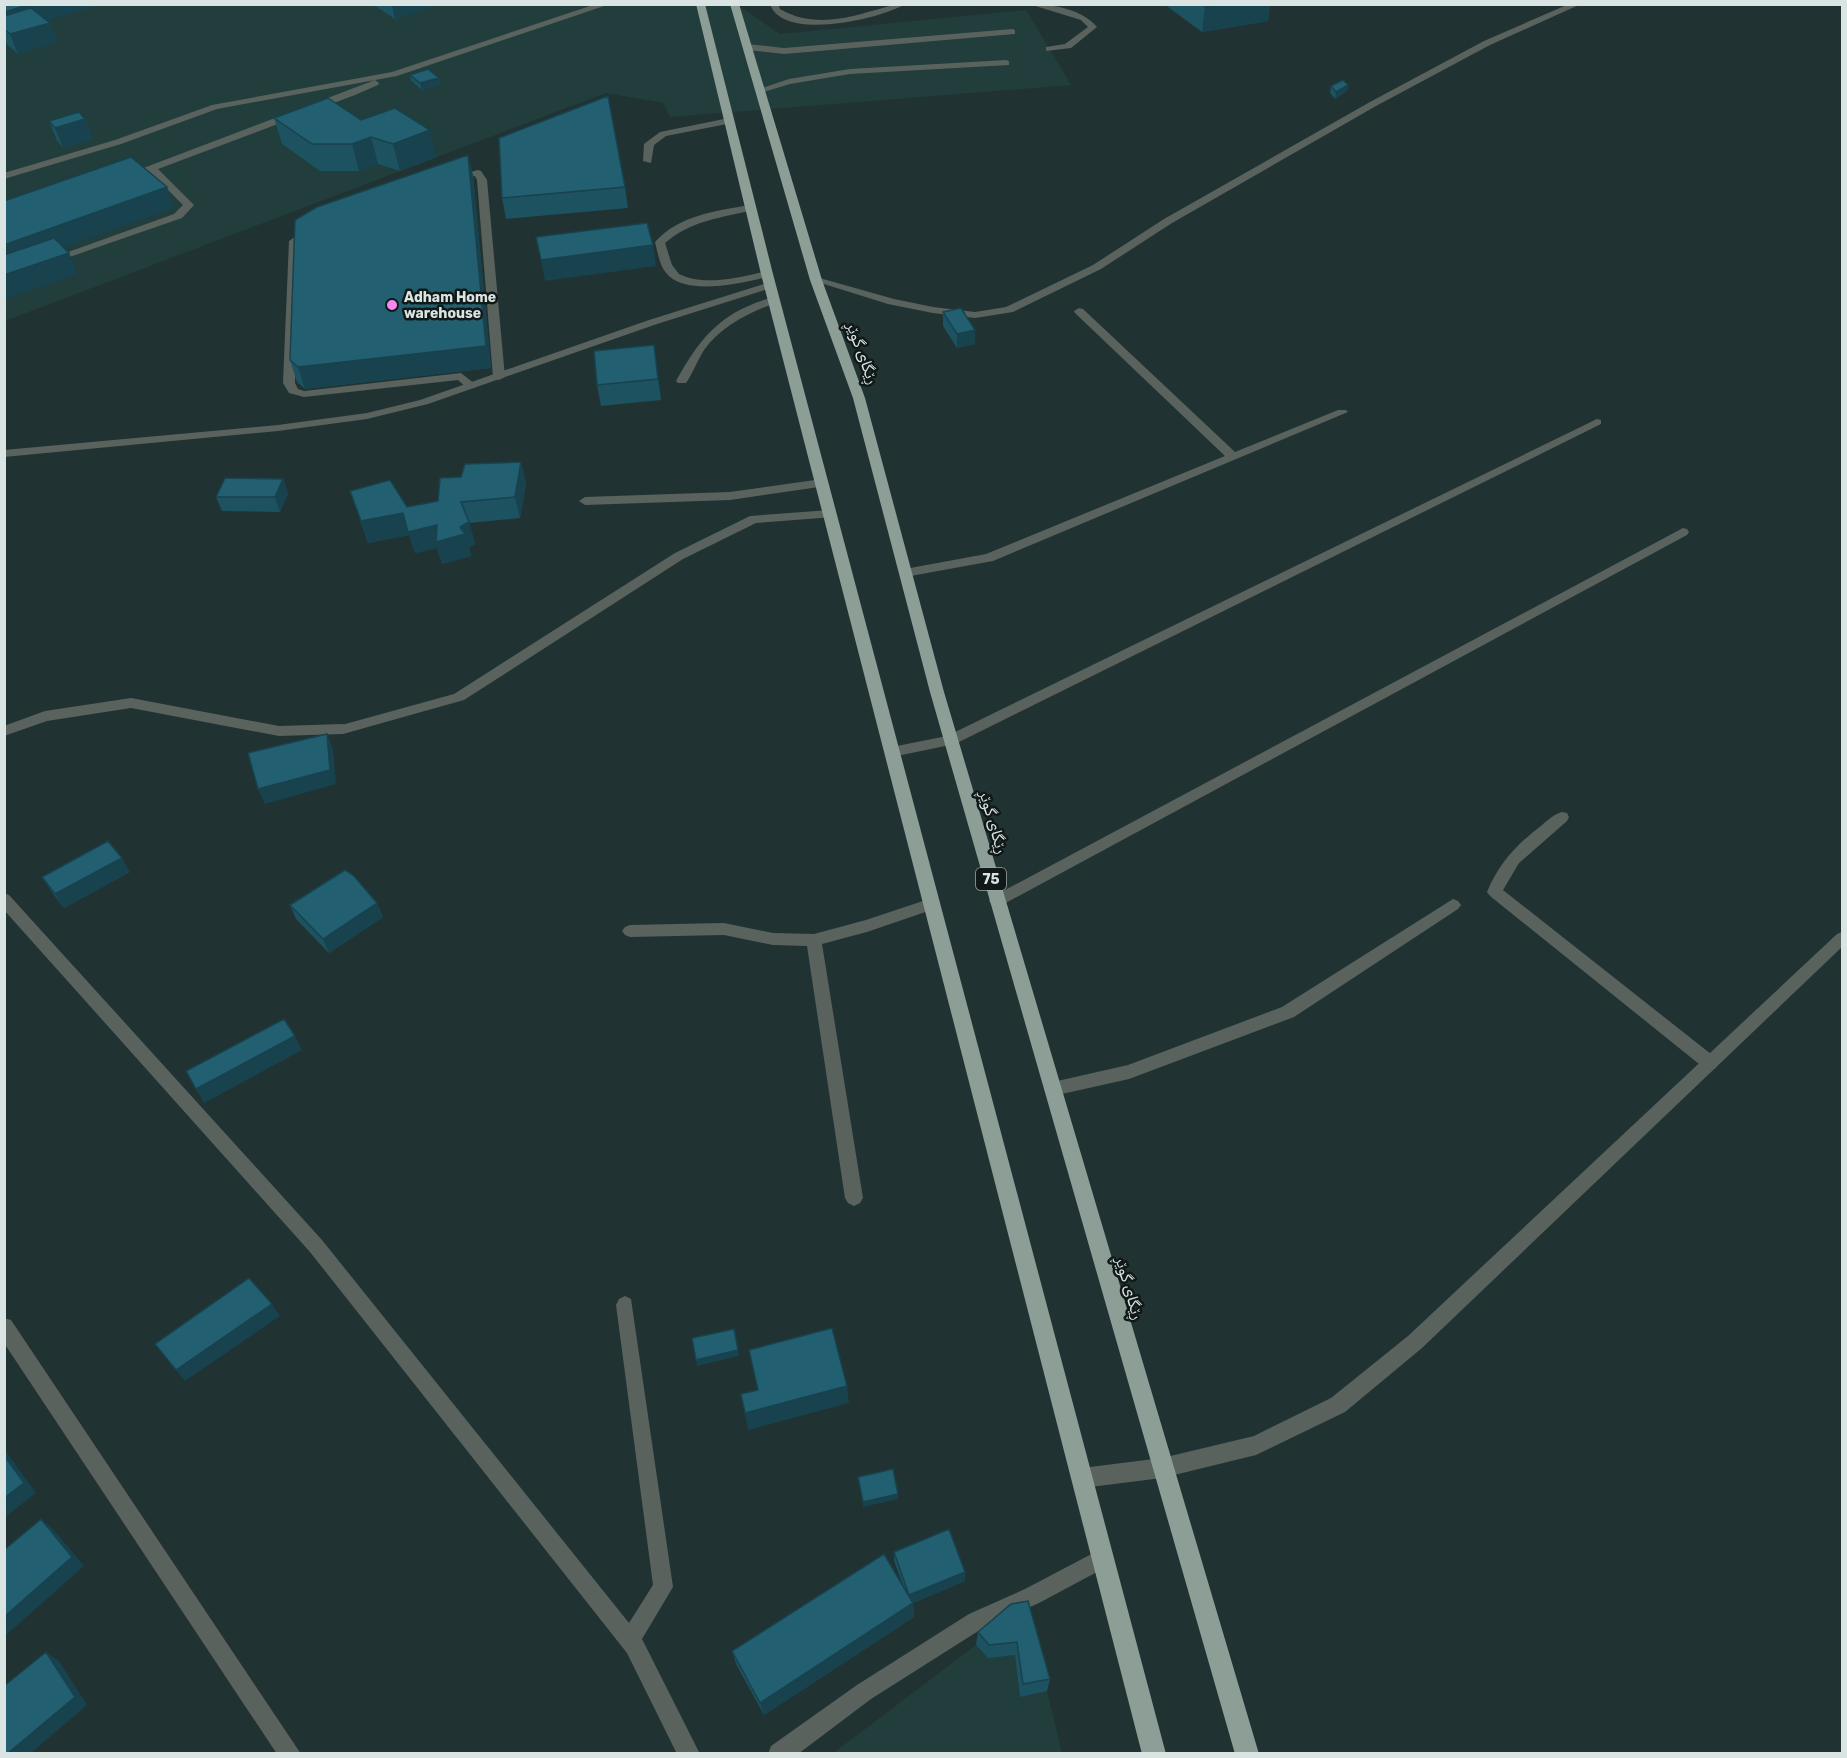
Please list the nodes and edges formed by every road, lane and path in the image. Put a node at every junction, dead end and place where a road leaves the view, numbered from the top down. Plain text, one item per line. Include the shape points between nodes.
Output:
1 (606, 4) edge
2 (700, 4) edge
3 (734, 4) edge
4 (774, 4) edge
5 (901, 4) edge
6 (1033, 4) edge
7 (1084, 4) edge
8 (1577, 4) edge
9 (1090, 24) junction
10 (1011, 32) dead end
11 (747, 47) junction
12 (1049, 49) dead end
13 (1006, 63) dead end
14 (394, 74) junction
15 (760, 90) junction
16 (729, 121) junction
17 (648, 161) dead end
18 (153, 169) junction
19 (6, 174) edge
20 (121, 179) edge
21 (446, 181) edge
22 (750, 208) junction
23 (322, 223) edge
24 (38, 265) edge
25 (816, 280) junction
26 (770, 286) junction
27 (1079, 311) dead end
28 (499, 377) junction
29 (682, 381) dead end
30 (471, 386) junction
31 (1342, 412) dead end
32 (1597, 422) dead end
33 (4, 454) edge
34 (1233, 457) junction
35 (822, 483) junction
36 (585, 501) dead end
37 (830, 514) junction
38 (1683, 532) dead end
39 (905, 573) junction
40 (4, 731) edge
41 (950, 740) junction
42 (892, 752) junction
43 (1562, 817) dead end
44 (4, 898) edge
45 (997, 901) junction
46 (932, 904) junction
47 (1453, 905) dead end
48 (630, 931) dead end
49 (1842, 938) edge
50 (814, 940) junction
51 (1710, 1063) junction
52 (1053, 1089) junction
53 (854, 1198) dead end
54 (625, 1305) dead end
55 (4, 1326) edge
56 (1162, 1468) junction
57 (1082, 1478) junction
58 (1103, 1557) junction
59 (626, 1634) junction
60 (290, 1754) edge
61 (689, 1754) edge
62 (779, 1754) edge
63 (1154, 1754) edge
64 (1247, 1754) edge

1 - 14 street
2 - 16 highway
3 - 11 highway, ڕێگای گوێڕ / 75
4 - 5 street via 776,10 789,17 825,22 861,17
6 - 9 street via 1084,18
7 - 9 street
8 - 25 street via 1487,43 1373,104 1167,221 1096,267 1009,310 975,315 933,310
9 - 12 street via 1093,27 1068,46
10 - 11 street via 784,51
11 - 15 highway, ڕێگای گوێڕ / 75
13 - 15 street via 826,74
14 - 18 street
14 - 19 street via 215,107 118,142
15 - 25 highway, ڕێگای گوێڕ / 75
16 - 17 street via 663,134 649,144
16 - 22 highway
18 - 20 street
18 - 24 street via 189,205 178,216
21 - 28 street via 469,173 478,173 482,180
22 - 26 highway
22 - 26 street via 693,220 673,229 660,242 668,267 676,277 698,283
23 - 30 street via 294,241 289,383 293,391 304,394 461,376
25 - 39 highway, ڕێگای گوێڕ / 75 via 859,398
26 - 28 street via 653,322
26 - 29 street via 701,346
26 - 35 highway
27 - 34 street
28 - 30 street
30 - 33 street via 424,402 329,422
31 - 34 street
32 - 41 street
34 - 39 street via 989,558
35 - 36 street via 730,496
35 - 37 highway
37 - 40 street via 754,519 679,556 459,697 343,729 279,731 131,703 45,716
37 - 42 highway
38 - 45 street
39 - 41 highway, ڕێگای گوێڕ / 75
41 - 42 street
41 - 45 highway, ڕێگای گوێڕ / 75
42 - 46 highway
43 - 51 street via 1514,856 1499,877 1495,892
44 - 59 street via 316,1246
45 - 52 highway, ڕێگای گوێڕ / 75
46 - 50 street
46 - 57 highway
47 - 52 street via 1287,1012 1129,1072
48 - 50 street via 724,929 772,939
49 - 51 street
50 - 53 street
51 - 56 street via 1415,1342 1338,1405 1256,1445
52 - 56 highway, ڕێگای گوێڕ / 75
54 - 59 street via 663,1587 637,1631
55 - 60 street
56 - 57 street
56 - 64 highway, ڕێگای گوێڕ / 75
57 - 58 highway
58 - 62 street via 976,1621 864,1692
58 - 63 highway
59 - 61 street

